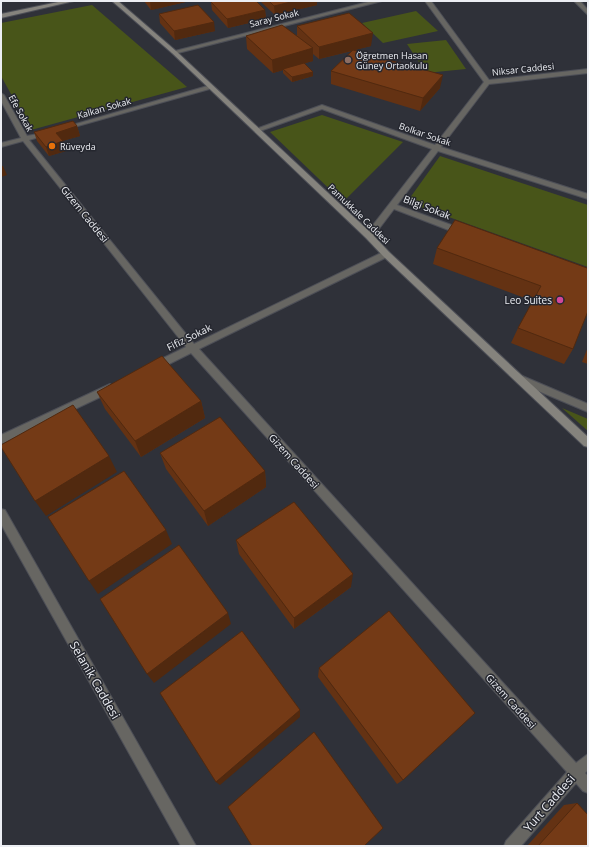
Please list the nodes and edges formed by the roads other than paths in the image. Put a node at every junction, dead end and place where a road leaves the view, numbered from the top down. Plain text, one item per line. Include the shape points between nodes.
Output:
1 (71, 1) edge
2 (115, 1) edge
3 (379, 1) edge
4 (428, 1) edge
5 (577, 1) edge
6 (588, 13) edge
7 (1, 16) edge
8 (174, 52) junction
9 (588, 71) edge
10 (486, 82) junction
11 (211, 87) junction
12 (1, 95) edge
13 (258, 130) junction
14 (25, 139) junction
15 (1, 145) edge
16 (437, 148) junction
17 (588, 197) edge
18 (393, 206) junction
19 (472, 235) edge
20 (369, 236) junction
21 (386, 254) junction
22 (192, 348) junction
23 (142, 372) edge
24 (520, 379) junction
25 (121, 382) edge
26 (588, 408) edge
27 (1, 440) edge
28 (588, 443) edge
29 (1, 514) edge
30 (588, 761) edge
31 (576, 772) junction
32 (588, 786) edge
33 (189, 846) edge
34 (511, 846) edge

1 - 7 street
2 - 8 street, Pamukkale Caddesi
3 - 8 street, Saray Sokak
4 - 10 street
5 - 6 street
8 - 11 street, Pamukkale Caddesi
9 - 10 street, Niksar Caddesi
10 - 16 street, Niksar Caddesi
11 - 13 street, Pamukkale Caddesi
11 - 14 street, Kalkan Sokak
12 - 14 street, Efe Sokak
13 - 16 street, Bolkar Sokak via 322,107
13 - 20 street, Pamukkale Caddesi
14 - 15 street, Kalkan Sokak
14 - 22 street, Gizem Caddesi
16 - 17 street, Bolkar Sokak
16 - 18 street, Niksar Caddesi
18 - 19 street, Bilgi Sokak
18 - 20 street, Niksar Caddesi
20 - 21 street, Pamukkale Caddesi
21 - 22 street, Fifiz Sokak
21 - 24 street, Pamukkale Caddesi
22 - 23 street, Fifiz Sokak
22 - 31 street, Gizem Caddesi
24 - 26 street
24 - 28 street, Pamukkale Caddesi
25 - 27 street
29 - 33 street, Selanik Caddesi
30 - 31 street, Yurt Caddesi
31 - 32 street, Gizem Caddesi
31 - 34 street, Yurt Caddesi

